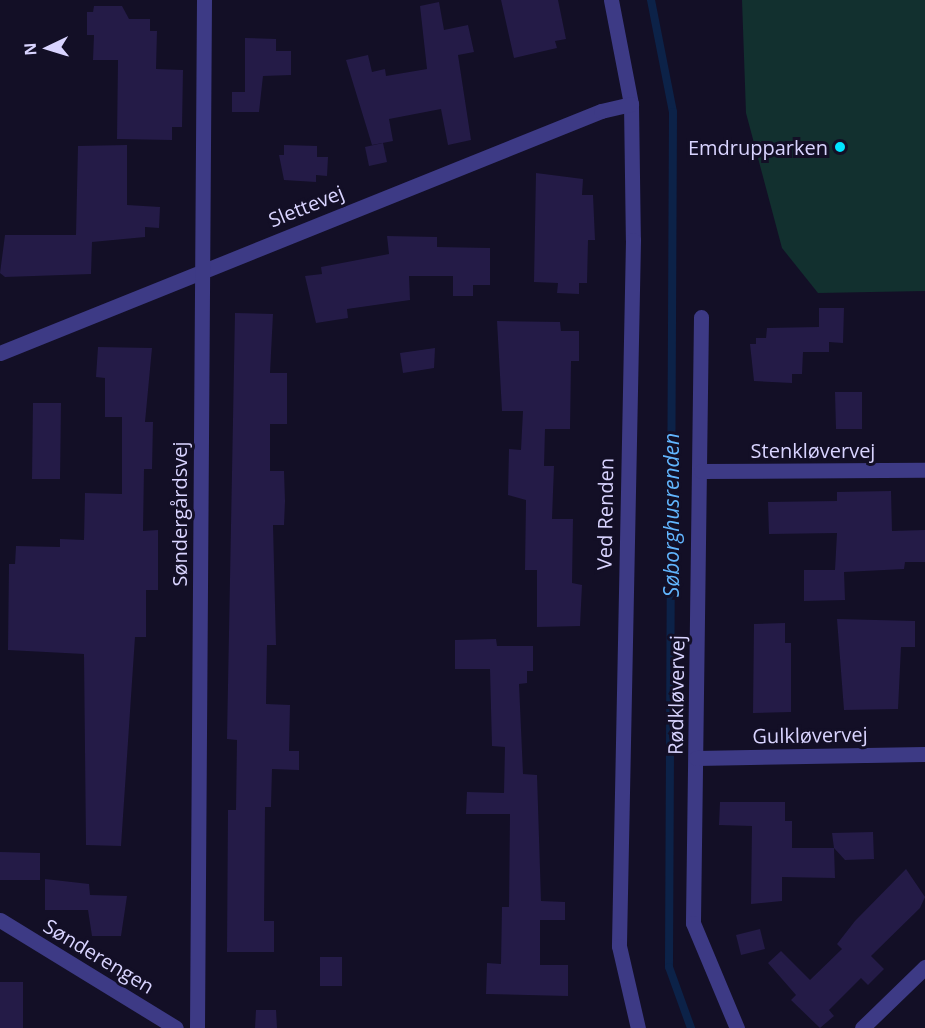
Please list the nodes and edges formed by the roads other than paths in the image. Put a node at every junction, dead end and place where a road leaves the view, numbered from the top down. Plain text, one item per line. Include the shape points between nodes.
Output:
1 (204, 0) edge
2 (611, 0) edge
3 (631, 104) junction
4 (201, 270) junction
5 (701, 317) dead end
6 (0, 353) edge
7 (925, 470) edge
8 (701, 471) junction
9 (925, 754) edge
10 (696, 758) junction
11 (0, 920) edge
12 (925, 967) edge
13 (176, 1028) edge
14 (197, 1028) edge
15 (638, 1028) edge
16 (737, 1028) edge
17 (862, 1028) edge

1 - 4 street, Søndergårdsvej
2 - 3 street, Ved Renden
3 - 4 street, Slettevej via 600,111
3 - 15 street, Ved Renden via 619,946
4 - 6 street, Slettevej
4 - 14 street, Søndergårdsvej
5 - 8 street, Rødkløvervej
7 - 8 street, Stenkløvervej
8 - 10 street, Rødkløvervej
9 - 10 street, Gulkløvervej
10 - 16 street, Rødkløvervej via 693,922
11 - 13 street, Sønderengen
12 - 17 street

